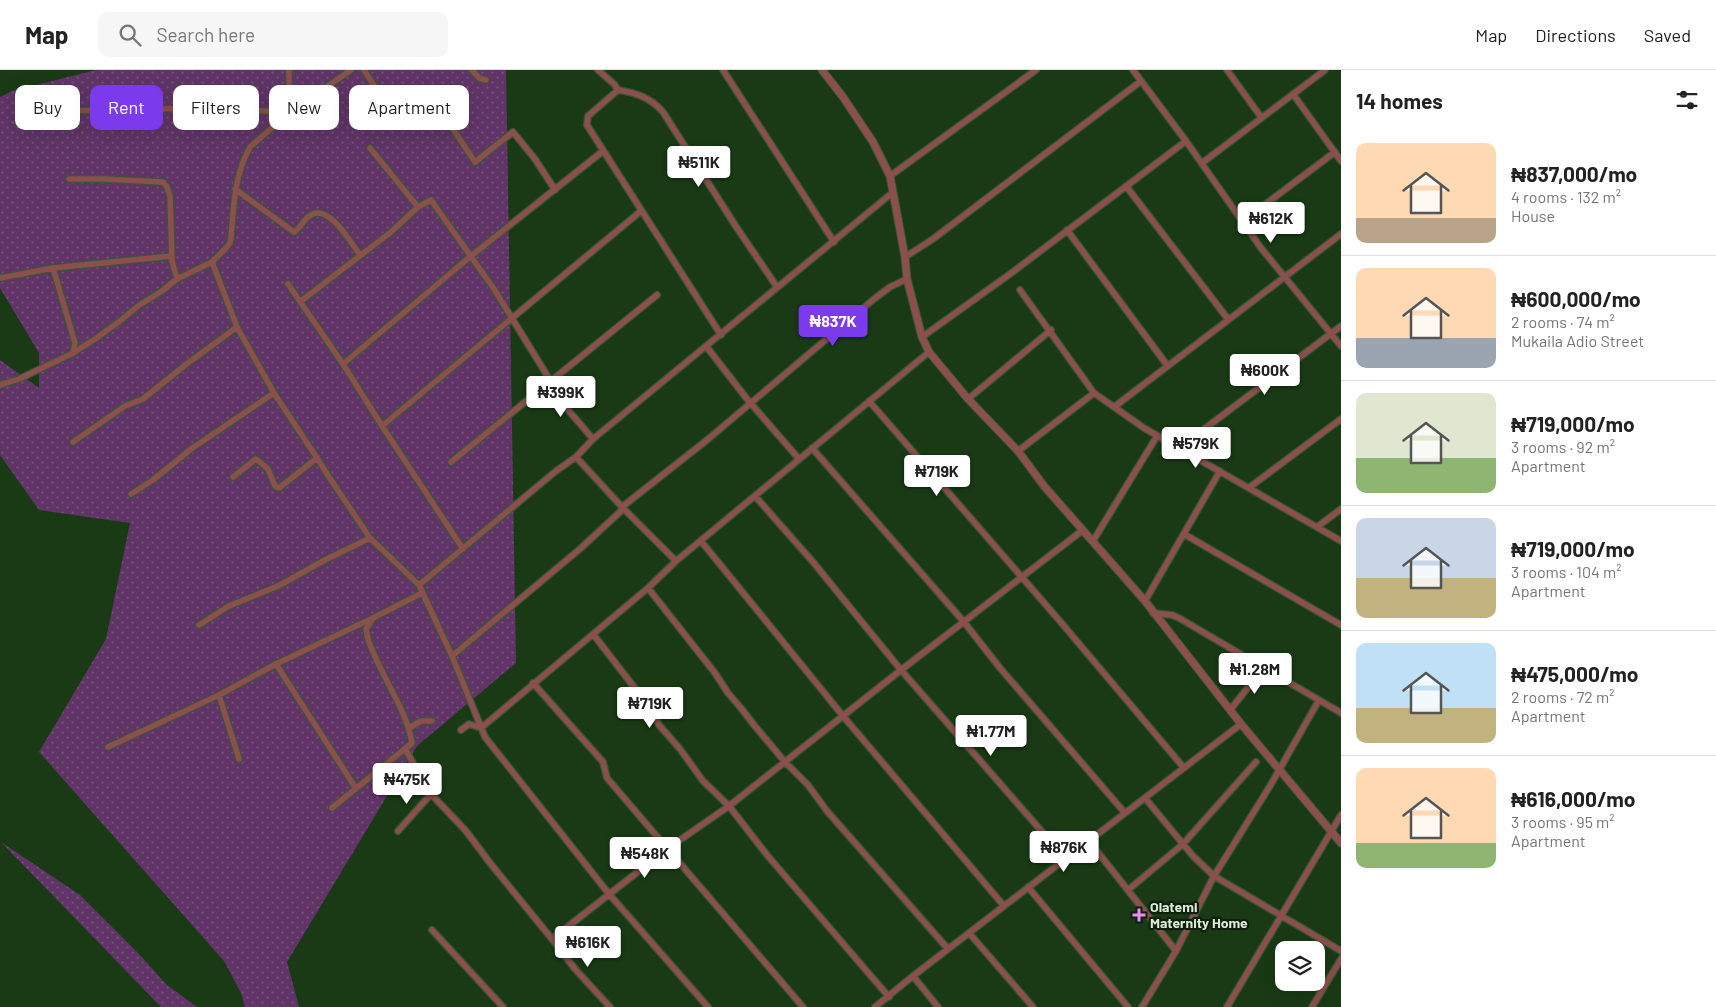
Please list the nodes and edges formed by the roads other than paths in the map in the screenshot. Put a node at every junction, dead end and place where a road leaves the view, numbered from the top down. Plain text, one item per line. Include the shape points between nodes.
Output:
1 (288, 70) edge
2 (351, 70) edge
3 (364, 70) edge
4 (472, 70) edge
5 (598, 70) edge
6 (723, 70) edge
7 (822, 70) edge
8 (1036, 70) edge
9 (1133, 70) edge
10 (1227, 70) edge
11 (1325, 70) edge
12 (1317, 72) edge
13 (486, 80) dead end
14 (1142, 81) junction
15 (287, 85) edge
16 (329, 85) edge
17 (374, 85) edge
18 (618, 90) junction
19 (1293, 94) junction
20 (80, 111) edge
21 (269, 111) edge
22 (1261, 117) junction
23 (269, 130) edge
24 (453, 130) edge
25 (1186, 141) junction
26 (370, 148) dead end
27 (603, 151) junction
28 (1335, 152) junction
29 (1341, 161) edge
30 (1202, 163) junction
31 (890, 176) junction
32 (69, 179) dead end
33 (1126, 186) junction
34 (235, 189) junction
35 (555, 190) junction
36 (892, 193) junction
37 (418, 207) junction
38 (641, 211) junction
39 (1243, 221) junction
40 (1067, 230) junction
41 (1341, 234) edge
42 (834, 242) junction
43 (360, 255) junction
44 (172, 256) junction
45 (471, 256) junction
46 (905, 256) junction
47 (212, 262) junction
48 (53, 268) junction
49 (0, 278) edge
50 (1284, 278) junction
51 (177, 279) junction
52 (908, 279) junction
53 (288, 284) dead end
54 (777, 286) junction
55 (1020, 290) dead end
56 (657, 295) dead end
57 (301, 301) junction
58 (512, 319) junction
59 (1228, 319) junction
60 (1341, 326) edge
61 (237, 327) junction
62 (1051, 330) junction
63 (1330, 333) junction
64 (721, 335) junction
65 (922, 337) junction
66 (706, 346) junction
67 (1341, 346) edge
68 (929, 352) junction
69 (73, 353) junction
70 (343, 364) junction
71 (1167, 365) junction
72 (551, 382) junction
73 (0, 385) edge
74 (274, 393) junction
75 (1094, 393) junction
76 (968, 399) junction
77 (869, 401) junction
78 (750, 403) junction
79 (1114, 408) junction
80 (1341, 419) edge
81 (382, 426) junction
82 (1157, 436) junction
83 (593, 439) junction
84 (73, 442) dead end
85 (1187, 442) dead end
86 (812, 448) junction
87 (1018, 451) junction
88 (576, 457) junction
89 (317, 458) junction
90 (799, 459) junction
91 (451, 462) dead end
92 (1220, 471) junction
93 (234, 477) dead end
94 (1250, 488) junction
95 (131, 494) dead end
96 (755, 496) junction
97 (622, 507) junction
98 (1341, 509) edge
99 (1317, 527) junction
100 (1083, 530) junction
101 (1184, 534) junction
102 (370, 538) junction
103 (702, 541) junction
104 (1093, 541) junction
105 (1341, 541) edge
106 (462, 549) junction
107 (676, 561) junction
108 (1021, 578) junction
109 (419, 586) junction
110 (648, 588) junction
111 (422, 593) junction
112 (1145, 601) junction
113 (1153, 613) junction
114 (373, 618) junction
115 (964, 622) junction
116 (199, 625) dead end
117 (1341, 625) edge
118 (593, 634) junction
119 (452, 656) junction
120 (276, 664) junction
121 (1261, 667) junction
122 (901, 670) junction
123 (533, 683) junction
124 (219, 695) junction
125 (1319, 700) junction
126 (1230, 710) junction
127 (1341, 713) edge
128 (843, 716) junction
129 (432, 720) dead end
130 (1241, 724) junction
131 (409, 728) junction
132 (481, 728) junction
133 (461, 730) dead end
134 (108, 747) dead end
135 (405, 749) junction
136 (239, 759) dead end
137 (785, 762) junction
138 (1256, 762) dead end
139 (1184, 768) junction
140 (1279, 770) junction
141 (355, 788) junction
142 (432, 794) junction
143 (1145, 798) junction
144 (729, 806) junction
145 (332, 808) dead end
146 (1125, 813) junction
147 (1341, 814) edge
148 (1332, 830) junction
149 (398, 831) dead end
150 (1089, 841) junction
151 (1341, 843) edge
152 (1183, 844) junction
153 (667, 849) junction
154 (1065, 858) junction
155 (1214, 876) junction
156 (1028, 887) junction
157 (1128, 890) junction
158 (610, 894) junction
159 (1004, 906) junction
160 (1281, 916) junction
161 (432, 930) dead end
162 (970, 934) junction
163 (552, 939) junction
164 (948, 949) junction
165 (1176, 951) junction
166 (1341, 951) edge
167 (1341, 959) edge
168 (912, 976) junction
169 (889, 996) junction
170 (503, 1007) edge
171 (610, 1007) edge
172 (708, 1007) edge
173 (803, 1007) edge
174 (876, 1007) edge
175 (938, 1007) edge
176 (1033, 1007) edge
177 (1128, 1007) edge
178 (1142, 1007) edge
179 (1227, 1007) edge
180 (1312, 1007) edge

1 - 15 street
2 - 16 street
3 - 17 street
4 - 13 street
5 - 18 street
6 - 42 street
7 - 31 street via 873,142
8 - 31 street
9 - 14 street
10 - 22 street
11 - 12 street
12 - 19 street
14 - 25 street
14 - 46 street via 933,239
18 - 27 street via 588,116 587,125
18 - 54 street via 639,94 663,112
19 - 22 street
19 - 28 street
20 - 21 street via 202,108
22 - 30 street
23 - 34 street via 250,147
24 - 35 street via 474,162 514,132
25 - 30 street
25 - 33 street
26 - 37 street
27 - 35 street
27 - 38 street
28 - 29 street
28 - 39 street
30 - 39 street
31 - 36 street
32 - 44 street via 163,182 170,196
33 - 40 street
33 - 59 street
34 - 43 street via 294,232 312,214 321,213 333,219
34 - 47 street via 230,243
35 - 45 street
36 - 42 street
36 - 46 street
37 - 43 street
37 - 45 street via 431,200
38 - 58 street
38 - 64 street
39 - 50 street
40 - 65 street
40 - 71 street
41 - 50 street
42 - 54 street
43 - 57 street
44 - 48 street
44 - 51 street
45 - 58 street
45 - 70 street
46 - 52 street
47 - 51 street
47 - 61 street
48 - 49 street
48 - 69 street via 75,343
50 - 59 street
50 - 63 street
51 - 69 street
52 - 65 street
52 - 78 street via 874,299
53 - 57 street
54 - 64 street
55 - 62 street
56 - 72 street
57 - 70 street
58 - 72 street
58 - 81 street
59 - 71 street
60 - 63 street
61 - 74 street
61 - 84 street via 143,399 125,406
62 - 75 street
62 - 76 street
63 - 67 street
63 - 85 street
64 - 66 street
65 - 68 street
66 - 78 street
66 - 83 street
68 - 76 street
68 - 77 street
69 - 73 street
70 - 81 street
71 - 79 street
72 - 83 street via 569,411
72 - 91 street
74 - 89 street
74 - 95 street via 190,449
75 - 79 street
75 - 87 street
76 - 87 street
77 - 86 street
77 - 108 street
78 - 90 street
78 - 97 street
79 - 82 street
80 - 94 street
81 - 106 street
82 - 92 street
82 - 104 street
83 - 88 street
86 - 90 street
86 - 115 street
87 - 100 street
88 - 97 street
88 - 106 street
89 - 93 street via 279,488 268,469 256,459
89 - 102 street
90 - 96 street
92 - 94 street
92 - 101 street
94 - 99 street
96 - 103 street
96 - 122 street via 814,562
97 - 107 street
97 - 119 street via 581,548
98 - 99 street
99 - 105 street
100 - 104 street
100 - 108 street
101 - 112 street
101 - 117 street
102 - 109 street
102 - 116 street via 278,586 229,606
103 - 107 street
103 - 128 street
104 - 112 street
106 - 109 street
107 - 110 street
108 - 115 street
108 - 139 street
109 - 111 street
110 - 118 street
110 - 137 street
111 - 114 street
111 - 119 street
112 - 113 street
113 - 121 street via 1179,618
113 - 126 street
114 - 120 street
114 - 131 street via 366,628 366,636
115 - 122 street
115 - 146 street
118 - 123 street
118 - 144 street via 652,709 659,725 703,780
119 - 132 street
120 - 124 street
120 - 141 street
121 - 125 street
121 - 126 street
122 - 128 street
122 - 154 street
123 - 132 street
123 - 153 street via 603,762 608,778
124 - 134 street
124 - 136 street
125 - 127 street
125 - 140 street
126 - 130 street
128 - 137 street
128 - 159 street
129 - 131 street via 421,721
130 - 139 street
130 - 140 street
131 - 135 street via 412,743
132 - 133 street via 469,724
132 - 158 street via 492,748
135 - 141 street
135 - 142 street
137 - 144 street
137 - 164 street
138 - 152 street
139 - 143 street
140 - 148 street
140 - 155 street
141 - 145 street
142 - 149 street
142 - 163 street via 466,831
143 - 146 street
143 - 152 street
144 - 153 street
144 - 169 street via 766,855
146 - 150 street
147 - 148 street
148 - 151 street
148 - 160 street
150 - 154 street
150 - 157 street
152 - 155 street
152 - 157 street
153 - 158 street
153 - 173 street
154 - 156 street
155 - 160 street
155 - 165 street
156 - 159 street
156 - 177 street
157 - 165 street
158 - 163 street
158 - 172 street
159 - 162 street
160 - 166 street
160 - 179 street
161 - 170 street
162 - 164 street
162 - 176 street
163 - 171 street
164 - 168 street
165 - 178 street
167 - 180 street
168 - 169 street
168 - 175 street
169 - 174 street

